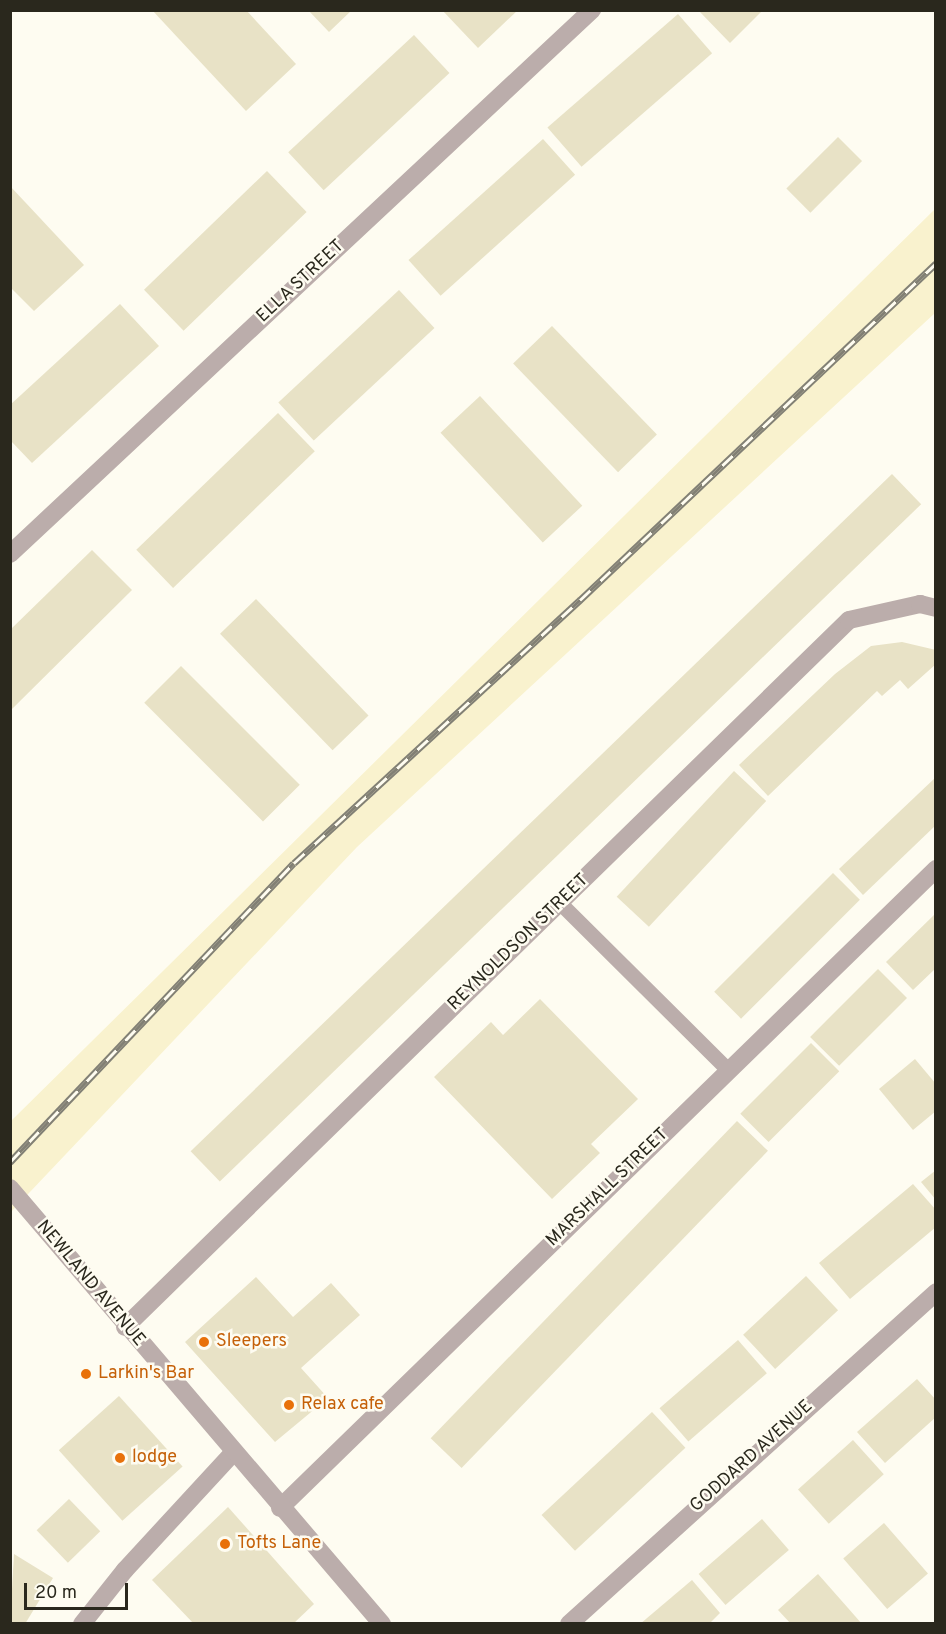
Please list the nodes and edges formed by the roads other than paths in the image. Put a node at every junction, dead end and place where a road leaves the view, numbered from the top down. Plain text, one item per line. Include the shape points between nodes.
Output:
1 (591, 10) edge
2 (10, 554) edge
3 (936, 608) edge
4 (936, 868) edge
5 (560, 903) junction
6 (729, 1071) junction
7 (10, 1188) edge
8 (936, 1292) edge
9 (125, 1326) junction
10 (233, 1454) junction
11 (280, 1508) junction
12 (82, 1623) edge
13 (382, 1623) edge
14 (569, 1623) edge

1 - 2 street, ELLA STREET
3 - 5 street, REYNOLDSON STREET via 920,604 849,620
4 - 6 street, MARSHALL STREET
5 - 6 lane
5 - 9 street, REYNOLDSON STREET
6 - 11 street, MARSHALL STREET
7 - 9 street, NEWLAND AVENUE
8 - 14 street, GODDARD AVENUE
9 - 10 street, NEWLAND AVENUE
10 - 11 street, NEWLAND AVENUE
10 - 12 street via 125,1570
11 - 13 street, NEWLAND AVENUE

